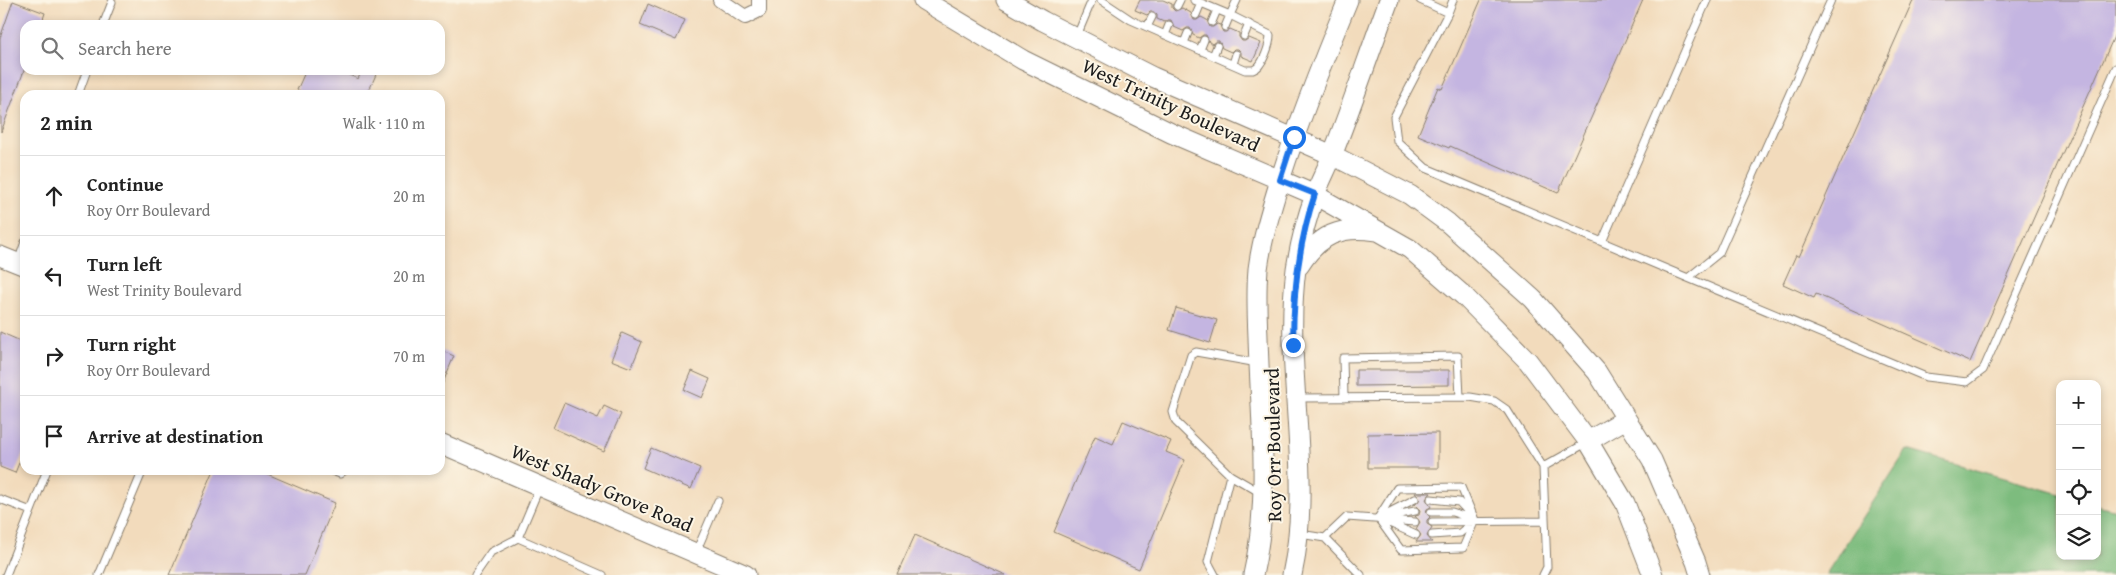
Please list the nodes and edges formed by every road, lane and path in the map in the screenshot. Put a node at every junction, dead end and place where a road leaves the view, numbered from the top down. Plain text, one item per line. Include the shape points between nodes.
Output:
1 (720, 0) edge
2 (759, 0) edge
3 (923, 0) edge
4 (1006, 0) edge
5 (1092, 0) edge
6 (1101, 0) edge
7 (1237, 0) edge
8 (1348, 0) edge
9 (1389, 0) edge
10 (1420, 0) edge
11 (1453, 0) edge
12 (1707, 0) edge
13 (1831, 0) edge
14 (1197, 1) edge
15 (112, 2) dead end
16 (1216, 10) junction
17 (1448, 13) junction
18 (1196, 14) dead end
19 (1230, 16) junction
20 (1152, 17) dead end
21 (105, 20) edge
22 (1212, 22) dead end
23 (1169, 24) dead end
24 (1249, 24) junction
25 (1148, 27) junction
26 (1225, 27) dead end
27 (1188, 33) dead end
28 (1165, 35) junction
29 (1244, 36) dead end
30 (1076, 38) junction
31 (1204, 40) dead end
32 (1184, 43) junction
33 (1217, 46) dead end
34 (1200, 50) junction
35 (1236, 54) dead end
36 (1213, 56) junction
37 (1232, 64) junction
38 (2116, 68) edge
39 (85, 75) edge
40 (80, 90) edge
41 (1294, 137) junction
42 (1332, 155) junction
43 (1280, 180) junction
44 (1315, 194) junction
45 (1383, 232) junction
46 (1602, 242) junction
47 (0, 256) edge
48 (20, 264) edge
49 (1296, 269) junction
50 (1688, 278) junction
51 (1258, 363) junction
52 (1460, 397) junction
53 (1296, 398) junction
54 (1344, 398) junction
55 (1626, 419) junction
56 (1588, 441) junction
57 (445, 445) edge
58 (1543, 467) junction
59 (46, 475) edge
60 (141, 475) edge
61 (1230, 475) junction
62 (540, 486) junction
63 (1264, 494) junction
64 (0, 499) edge
65 (1415, 499) dead end
66 (1431, 499) dead end
67 (718, 502) dead end
68 (31, 511) junction
69 (1415, 511) dead end
70 (1432, 512) dead end
71 (1378, 518) junction
72 (1476, 520) junction
73 (1545, 520) junction
74 (1415, 522) dead end
75 (1432, 522) dead end
76 (1297, 534) junction
77 (1416, 535) dead end
78 (1432, 535) dead end
79 (518, 538) junction
80 (1325, 538) junction
81 (696, 554) junction
82 (4, 573) edge
83 (99, 575) edge
84 (475, 575) edge
85 (602, 575) edge
86 (746, 575) edge
87 (1215, 575) edge
88 (1253, 575) edge
89 (1292, 575) edge
90 (1361, 575) edge
91 (1543, 575) edge
92 (1653, 575) edge
93 (1700, 575) edge

1 - 2 street via 745,17 759,10
3 - 43 main road, West Trinity Boulevard via 1030,63 1171,133
4 - 30 main road, West Trinity Boulevard
5 - 30 lane
6 - 25 lane
7 - 19 lane
8 - 41 main road, Roy Orr Boulevard
9 - 42 main road, Roy Orr Boulevard
10 - 17 lane
11 - 17 lane
12 - 46 lane
13 - 50 lane via 1719,253
14 - 16 lane
14 - 18 lane
15 - 21 lane
16 - 19 lane
16 - 22 lane
17 - 46 lane via 1394,117 1397,141 1426,168
19 - 24 lane
19 - 26 lane
20 - 25 lane
23 - 28 lane
24 - 29 lane
24 - 37 lane via 1270,35 1260,65 1254,70 1245,70
25 - 28 lane
27 - 32 lane
28 - 32 lane
30 - 41 main road, West Trinity Boulevard via 1153,77
31 - 34 lane
32 - 34 lane
33 - 36 lane
34 - 36 lane
35 - 37 lane
36 - 37 lane
38 - 50 lane via 1983,370 1967,382 1926,377
39 - 40 lane
41 - 42 main road, West Trinity Boulevard
41 - 43 main road, Roy Orr Boulevard
42 - 44 main road, Roy Orr Boulevard
42 - 55 main road, West Trinity Boulevard via 1410,195 1448,223 1534,299 1598,372
43 - 44 main road, West Trinity Boulevard
43 - 51 main road, Roy Orr Boulevard via 1268,216 1258,269
44 - 45 main road, West Trinity Boulevard
44 - 49 main road, Roy Orr Boulevard
45 - 49 main road via 1361,228 1342,230 1310,249
45 - 56 main road, West Trinity Boulevard via 1410,249 1464,296 1528,361
46 - 50 lane
47 - 48 main road
49 - 53 main road, Roy Orr Boulevard via 1293,310
51 - 61 lane via 1196,352 1191,355 1173,412 1176,422
51 - 63 main road, Roy Orr Boulevard
52 - 54 lane
52 - 54 lane via 1458,356 1342,358
52 - 58 lane via 1494,401 1507,410
53 - 54 lane
53 - 76 main road, Roy Orr Boulevard via 1300,459
55 - 56 main road
55 - 93 main road, West Trinity Boulevard via 1652,460
56 - 58 lane
56 - 92 main road, West Trinity Boulevard via 1625,503
57 - 62 main road, West Shady Grove Road
58 - 73 lane
59 - 68 lane
60 - 83 lane
61 - 63 lane
61 - 87 lane via 1208,562
62 - 79 lane
62 - 81 main road, West Shady Grove Road
63 - 88 main road, Roy Orr Boulevard via 1260,546
64 - 68 lane
65 - 71 lane
66 - 72 lane via 1459,502
67 - 81 lane
68 - 82 lane
69 - 71 lane
70 - 72 lane via 1452,512
71 - 72 lane via 1401,550 1463,548
71 - 72 lane via 1397,488 1461,487
71 - 74 lane
71 - 77 lane
71 - 80 lane via 1347,517
72 - 73 lane
72 - 75 lane
72 - 78 lane via 1460,533
73 - 91 lane via 1547,566
76 - 80 lane
76 - 89 main road, Roy Orr Boulevard
79 - 84 lane via 491,552
79 - 85 lane
80 - 90 lane
81 - 86 main road, West Shady Grove Road

